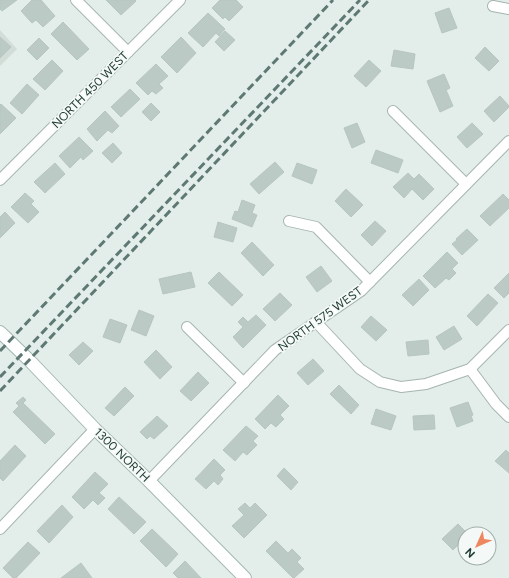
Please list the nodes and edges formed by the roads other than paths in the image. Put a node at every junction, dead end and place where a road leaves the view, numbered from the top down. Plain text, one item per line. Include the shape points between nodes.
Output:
1 (76, 0) edge
2 (180, 0) edge
3 (493, 6) dead end
4 (509, 10) edge
5 (128, 52) junction
6 (393, 111) dead end
7 (509, 141) edge
8 (0, 180) edge
9 (466, 184) junction
10 (289, 221) dead end
11 (370, 282) junction
12 (316, 322) junction
13 (186, 327) dead end
14 (509, 330) edge
15 (0, 332) edge
16 (470, 369) junction
17 (244, 383) junction
18 (509, 417) edge
19 (95, 429) junction
20 (149, 481) junction
21 (0, 529) edge
22 (245, 578) edge

1 - 5 street
2 - 5 street, NORTH 450 WEST
3 - 4 street
5 - 8 street, NORTH 450 WEST
6 - 9 street
7 - 9 street, NORTH 575 WEST
9 - 11 street, NORTH 575 WEST
10 - 11 street via 316,226
11 - 12 street, NORTH 575 WEST
12 - 16 street via 360,369 380,382 401,388 426,384
12 - 17 street, NORTH 575 WEST via 276,350
13 - 17 street
14 - 16 street
15 - 19 street, 1300 NORTH
16 - 18 street
17 - 20 street, NORTH 575 WEST
19 - 20 street, 1300 NORTH
19 - 21 street
20 - 22 street, 1300 NORTH

